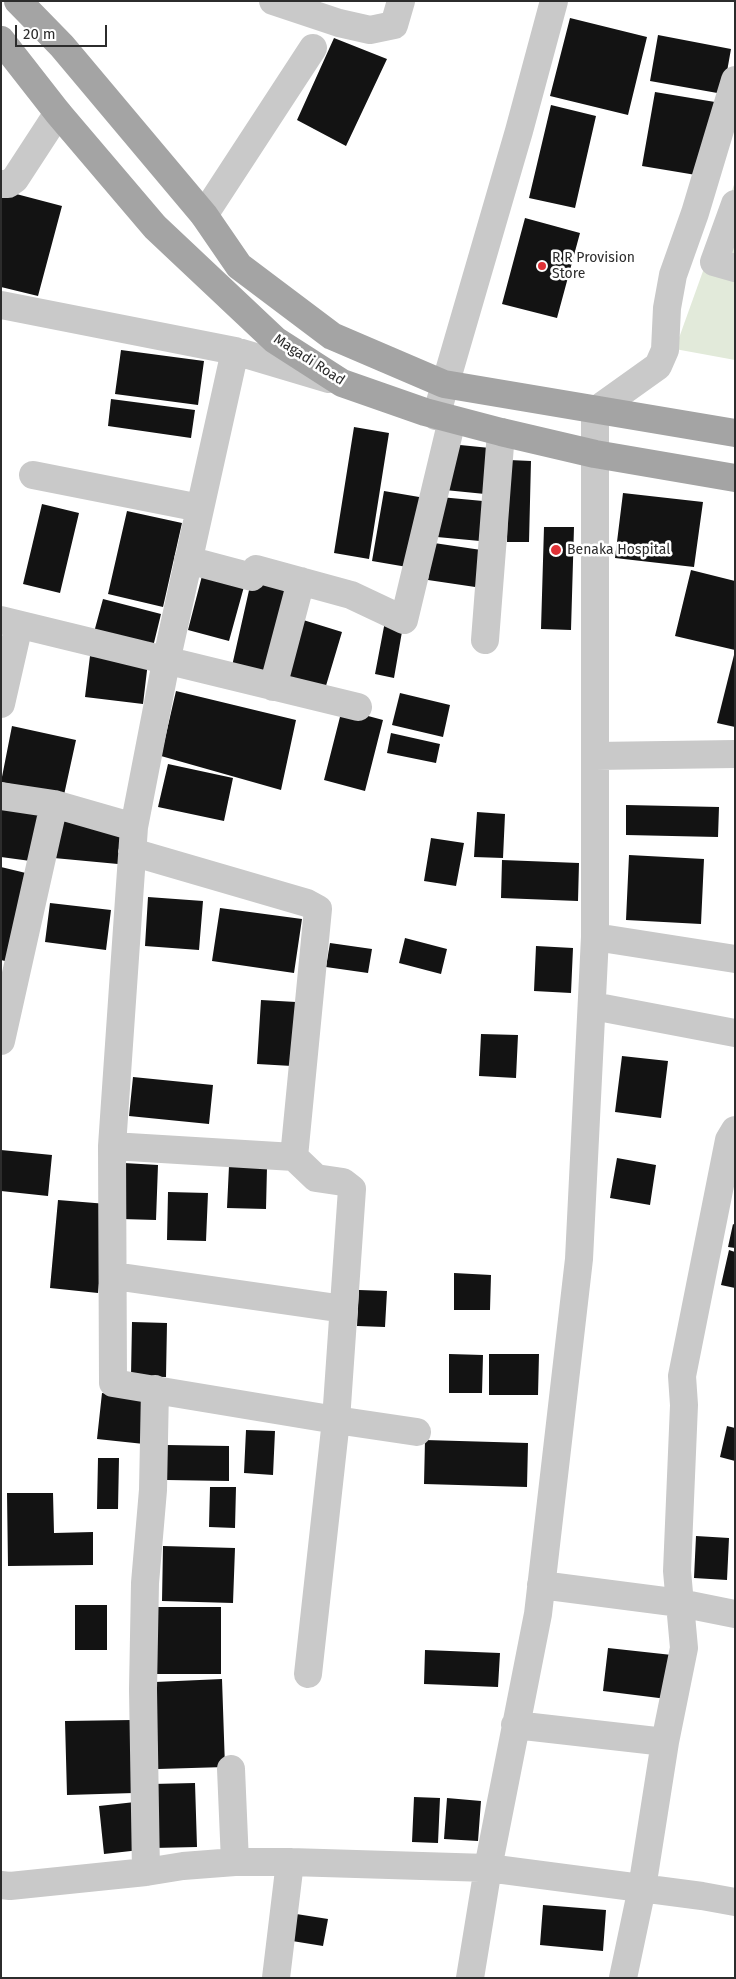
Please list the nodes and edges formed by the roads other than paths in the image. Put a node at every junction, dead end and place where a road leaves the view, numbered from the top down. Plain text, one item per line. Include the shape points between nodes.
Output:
1 (18, 1) edge
2 (273, 1) edge
3 (401, 1) edge
4 (554, 1) edge
5 (1, 40) edge
6 (313, 48) dead end
7 (735, 80) edge
8 (58, 112) junction
9 (1, 184) edge
10 (735, 204) edge
11 (204, 215) junction
12 (735, 268) edge
13 (1, 305) edge
14 (235, 351) junction
15 (342, 383) junction
16 (444, 384) junction
17 (595, 411) junction
18 (444, 418) junction
19 (501, 432) junction
20 (735, 433) edge
21 (595, 454) junction
22 (34, 475) dead end
23 (735, 478) edge
24 (200, 508) junction
25 (188, 560) junction
26 (301, 581) junction
27 (10, 622) edge
28 (485, 640) dead end
29 (166, 662) junction
30 (273, 687) junction
31 (1, 704) edge
32 (358, 707) dead end
33 (735, 754) edge
34 (595, 756) junction
35 (1, 796) edge
36 (54, 804) junction
37 (133, 840) junction
38 (595, 937) junction
39 (735, 958) edge
40 (593, 1006) junction
41 (735, 1033) edge
42 (1, 1041) edge
43 (735, 1130) edge
44 (112, 1146) junction
45 (294, 1157) junction
46 (114, 1276) junction
47 (344, 1309) junction
48 (155, 1389) junction
49 (336, 1420) junction
50 (417, 1432) dead end
51 (541, 1585) junction
52 (680, 1603) junction
53 (735, 1614) edge
54 (308, 1674) dead end
55 (515, 1725) junction
56 (665, 1742) junction
57 (231, 1769) dead end
58 (235, 1862) junction
59 (290, 1862) junction
60 (488, 1868) junction
61 (146, 1872) junction
62 (1, 1885) edge
63 (642, 1888) junction
64 (735, 1902) edge
65 (276, 1978) edge
66 (470, 1978) edge
67 (623, 1978) edge

1 - 11 main road via 62,46
2 - 3 street via 370,30 394,25
4 - 16 street
5 - 8 main road, Magadi Road
6 - 11 street
7 - 17 street via 673,275 665,350 658,366
8 - 9 street via 15,179
8 - 15 main road, Magadi Road via 155,227 275,340
10 - 12 street via 714,262
11 - 16 main road via 239,266 332,336
13 - 14 street
14 - 15 street
14 - 24 street
15 - 18 main road, Magadi Road
16 - 17 main road
16 - 18 street
17 - 20 main road
17 - 21 street
18 - 19 main road, Magadi Road
18 - 26 street via 404,620 351,595
19 - 21 main road, Magadi Road
19 - 28 street
21 - 23 main road, Magadi Road
21 - 34 street
22 - 24 street
24 - 25 street
25 - 26 street via 252,577 256,569
25 - 29 street
26 - 30 street
27 - 29 street
27 - 31 street
29 - 30 street
29 - 37 street
30 - 32 street
33 - 34 street
34 - 38 street
35 - 36 street
36 - 37 street
36 - 42 street
37 - 44 street
37 - 45 street via 307,902 318,909
38 - 39 street
38 - 40 street
40 - 41 street
40 - 51 street via 579,1259
43 - 52 street via 729,1140 682,1376 684,1405 677,1571
44 - 45 street
44 - 46 street
45 - 47 street via 316,1178 343,1182 352,1189
46 - 47 street
46 - 48 street via 113,1383
47 - 49 street
48 - 49 street
48 - 61 street via 143,1689
49 - 50 street
49 - 54 street
51 - 52 street
51 - 55 street
52 - 53 street
52 - 56 street via 684,1648
55 - 56 street
55 - 60 street
56 - 63 street
57 - 58 street
58 - 59 street
58 - 61 street
59 - 60 street
59 - 65 street
60 - 63 street
60 - 66 street
61 - 62 street
63 - 64 street
63 - 67 street

